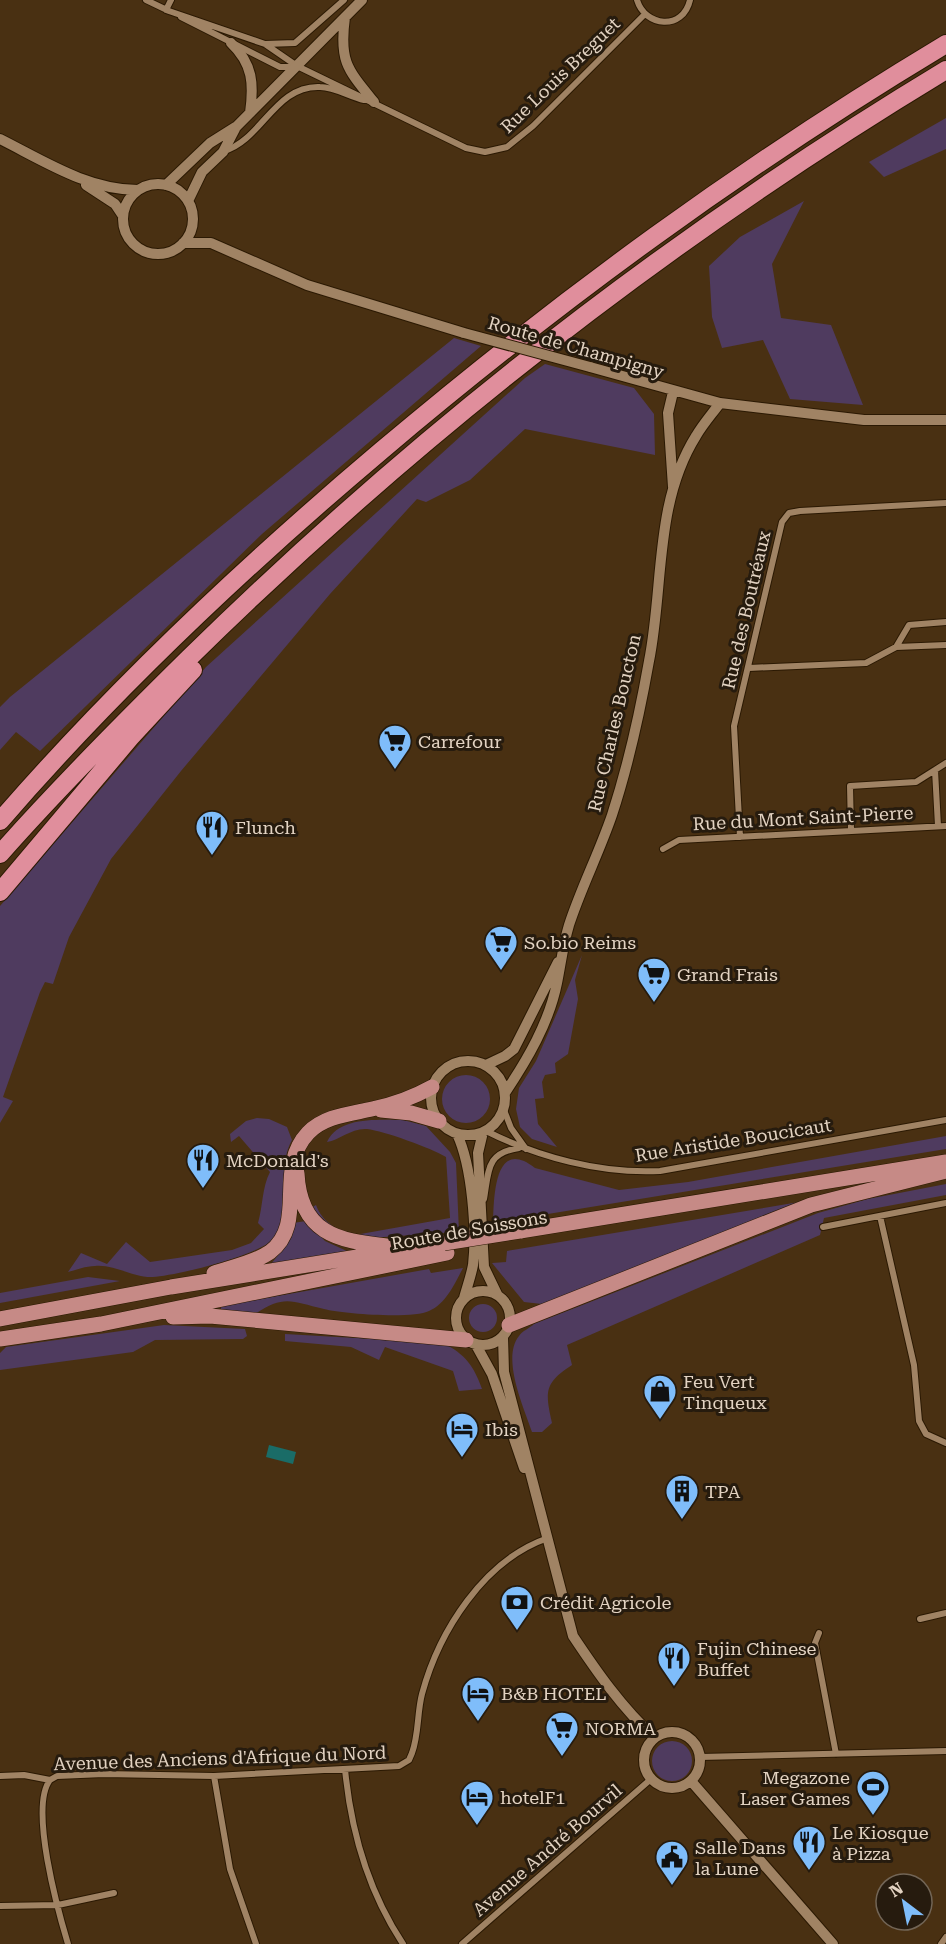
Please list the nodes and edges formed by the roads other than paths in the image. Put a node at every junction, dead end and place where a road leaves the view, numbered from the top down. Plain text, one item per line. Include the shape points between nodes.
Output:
1 (146, 0) edge
2 (171, 0) edge
3 (344, 0) edge
4 (362, 0) edge
5 (636, 0) edge
6 (690, 0) edge
7 (166, 10) junction
8 (644, 15) junction
9 (345, 17) junction
10 (231, 43) junction
11 (265, 44) junction
12 (946, 44) edge
13 (297, 66) junction
14 (946, 70) edge
15 (374, 102) junction
16 (250, 113) junction
17 (237, 126) junction
18 (0, 139) edge
19 (223, 152) junction
20 (74, 176) junction
21 (166, 185) junction
22 (138, 190) junction
23 (188, 201) junction
24 (123, 216) junction
25 (192, 225) junction
26 (183, 243) junction
27 (211, 243) junction
28 (673, 392) junction
29 (720, 403) junction
30 (946, 420) edge
31 (673, 488) junction
32 (946, 503) edge
33 (258, 590) junction
34 (946, 622) edge
35 (946, 645) edge
36 (896, 647) junction
37 (749, 668) junction
38 (946, 763) edge
39 (935, 770) junction
40 (0, 820) edge
41 (938, 826) junction
42 (946, 826) edge
43 (851, 831) junction
44 (740, 837) junction
45 (663, 849) dead end
46 (0, 854) edge
47 (0, 892) edge
48 (559, 959) junction
49 (486, 1065) junction
50 (432, 1087) junction
51 (505, 1093) junction
52 (372, 1109) junction
53 (504, 1110) junction
54 (946, 1120) edge
55 (439, 1121) junction
56 (484, 1132) junction
57 (458, 1134) junction
58 (301, 1141) junction
59 (523, 1148) junction
60 (946, 1162) edge
61 (946, 1170) edge
62 (946, 1203) edge
63 (482, 1210) junction
64 (880, 1216) junction
65 (823, 1227) dead end
66 (520, 1236) junction
67 (408, 1248) junction
68 (446, 1248) junction
69 (171, 1287) junction
70 (497, 1294) junction
71 (464, 1298) junction
72 (0, 1319) edge
73 (101, 1324) junction
74 (506, 1331) junction
75 (0, 1339) edge
76 (471, 1343) junction
77 (946, 1443) edge
78 (548, 1538) junction
79 (946, 1614) edge
80 (920, 1619) dead end
81 (819, 1633) dead end
82 (654, 1737) junction
83 (946, 1751) edge
84 (836, 1754) junction
85 (700, 1757) junction
86 (345, 1769) junction
87 (0, 1776) edge
88 (214, 1776) junction
89 (651, 1779) junction
90 (50, 1780) junction
91 (691, 1781) junction
92 (114, 1893) dead end
93 (58, 1905) junction
94 (0, 1906) edge
95 (946, 1937) edge
96 (68, 1944) edge
97 (256, 1944) edge
98 (403, 1944) edge
99 (462, 1944) edge
100 (832, 1944) edge
101 (941, 1944) edge

1 - 7 street
2 - 7 street
3 - 11 street via 296,43
4 - 9 street
5 - 8 street
6 - 8 street via 684,13 669,22
7 - 10 street
7 - 11 street
8 - 15 street, Rue Louis Breguet via 507,147 485,152 466,148
9 - 13 street
9 - 15 street via 342,40 348,72
10 - 13 street via 280,67
10 - 16 street via 243,55 252,77
11 - 13 street
12 - 40 highway via 730,181 614,263 465,380 329,495 192,621 89,723
13 - 15 street, Rue Louis Breguet
13 - 16 street
14 - 33 highway via 755,192 620,288 483,394
15 - 19 street via 321,87 296,90 237,147
16 - 17 street
17 - 19 street
17 - 21 street via 210,143
18 - 20 street
19 - 23 street via 202,172
20 - 22 street via 118,189
20 - 24 street via 114,204
21 - 22 street
21 - 23 street
22 - 24 street via 128,201
23 - 25 street
24 - 26 street via 125,232 143,251 160,254
25 - 26 street
25 - 27 street, Route de Champigny
26 - 27 street, Route de Champigny
27 - 28 street, Route de Champigny, bridge via 307,285
28 - 29 street, Route de Champigny
28 - 31 street, Rue Charles Boucton via 668,413
29 - 30 street, Route de Champigny via 864,420
29 - 31 street, Rue Charles Boucton via 695,437
31 - 48 street, Rue Charles Boucton via 661,549 650,659 622,778
32 - 37 street, Rue des Boutréaux via 789,513 782,522
33 - 46 highway via 106,739
33 - 47 highway via 216,645 130,738
34 - 36 street via 909,625
35 - 36 street
36 - 37 street via 866,663
37 - 44 street, Rue des Boutréaux via 734,726
38 - 39 street
39 - 41 street
39 - 43 street via 916,782 850,786
41 - 42 street, Rue du Mont Saint-Pierre
41 - 43 street, Rue du Mont Saint-Pierre
43 - 44 street, Rue du Mont Saint-Pierre
44 - 45 street, Rue du Mont Saint-Pierre via 679,840
48 - 49 street, Rue Charles Boucton via 514,1049
48 - 51 street, Rue Charles Boucton via 557,983 547,1015 521,1072
49 - 50 street via 455,1063 438,1076
49 - 51 street via 499,1077
50 - 52 main road
50 - 55 street via 432,1108
51 - 53 street
52 - 55 main road
52 - 58 main road via 330,1119 309,1131
53 - 56 street via 494,1126
53 - 59 street
54 - 59 street, Rue Aristide Boucicaut via 660,1171 615,1171
55 - 57 street
56 - 57 street
56 - 59 street, Rue Aristide Boucicaut
56 - 63 street via 478,1153
57 - 71 street via 465,1154 472,1212 473,1257
58 - 67 main road via 297,1181 305,1208 321,1229 348,1242
58 - 69 main road via 291,1164 291,1214 271,1251
59 - 63 street via 499,1152 493,1158
60 - 66 main road, Route de Soissons
61 - 66 main road, Route de Soissons
61 - 74 main road via 811,1205
62 - 64 street
63 - 70 street via 484,1267
64 - 65 street
64 - 77 street via 914,1365 919,1421 926,1434
66 - 68 main road, Route de Soissons
67 - 68 main road, Route de Soissons
67 - 69 main road, Route de Soissons
68 - 73 main road, Route de Soissons
69 - 72 main road, Route de Soissons
70 - 71 street via 480,1291
70 - 74 street via 508,1308
71 - 76 street via 455,1315 459,1333
73 - 75 main road, Route de Soissons
73 - 76 main road via 210,1316
74 - 76 street via 495,1343
74 - 78 street via 504,1372
76 - 78 street via 492,1374
78 - 82 street via 573,1636 596,1672
78 - 86 street, Avenue des Anciens d'Afrique du Nord via 524,1547 495,1571 446,1632 421,1695 415,1746 409,1760 391,1768
79 - 80 street
81 - 84 street via 815,1643
82 - 85 street via 677,1731 697,1745
82 - 89 street via 644,1758
83 - 84 street
84 - 85 street
85 - 91 street via 700,1766
86 - 88 street, Avenue des Anciens d'Afrique du Nord
86 - 98 street via 364,1867
87 - 90 street, Avenue des Anciens d'Afrique du Nord
88 - 90 street, Avenue des Anciens d'Afrique du Nord via 104,1774 57,1776
88 - 97 street via 230,1869
89 - 91 street via 671,1788
89 - 99 street, Avenue André Bourvil
90 - 93 street via 43,1789 42,1813
91 - 100 street
92 - 93 street
93 - 94 street
93 - 96 street
95 - 101 street

